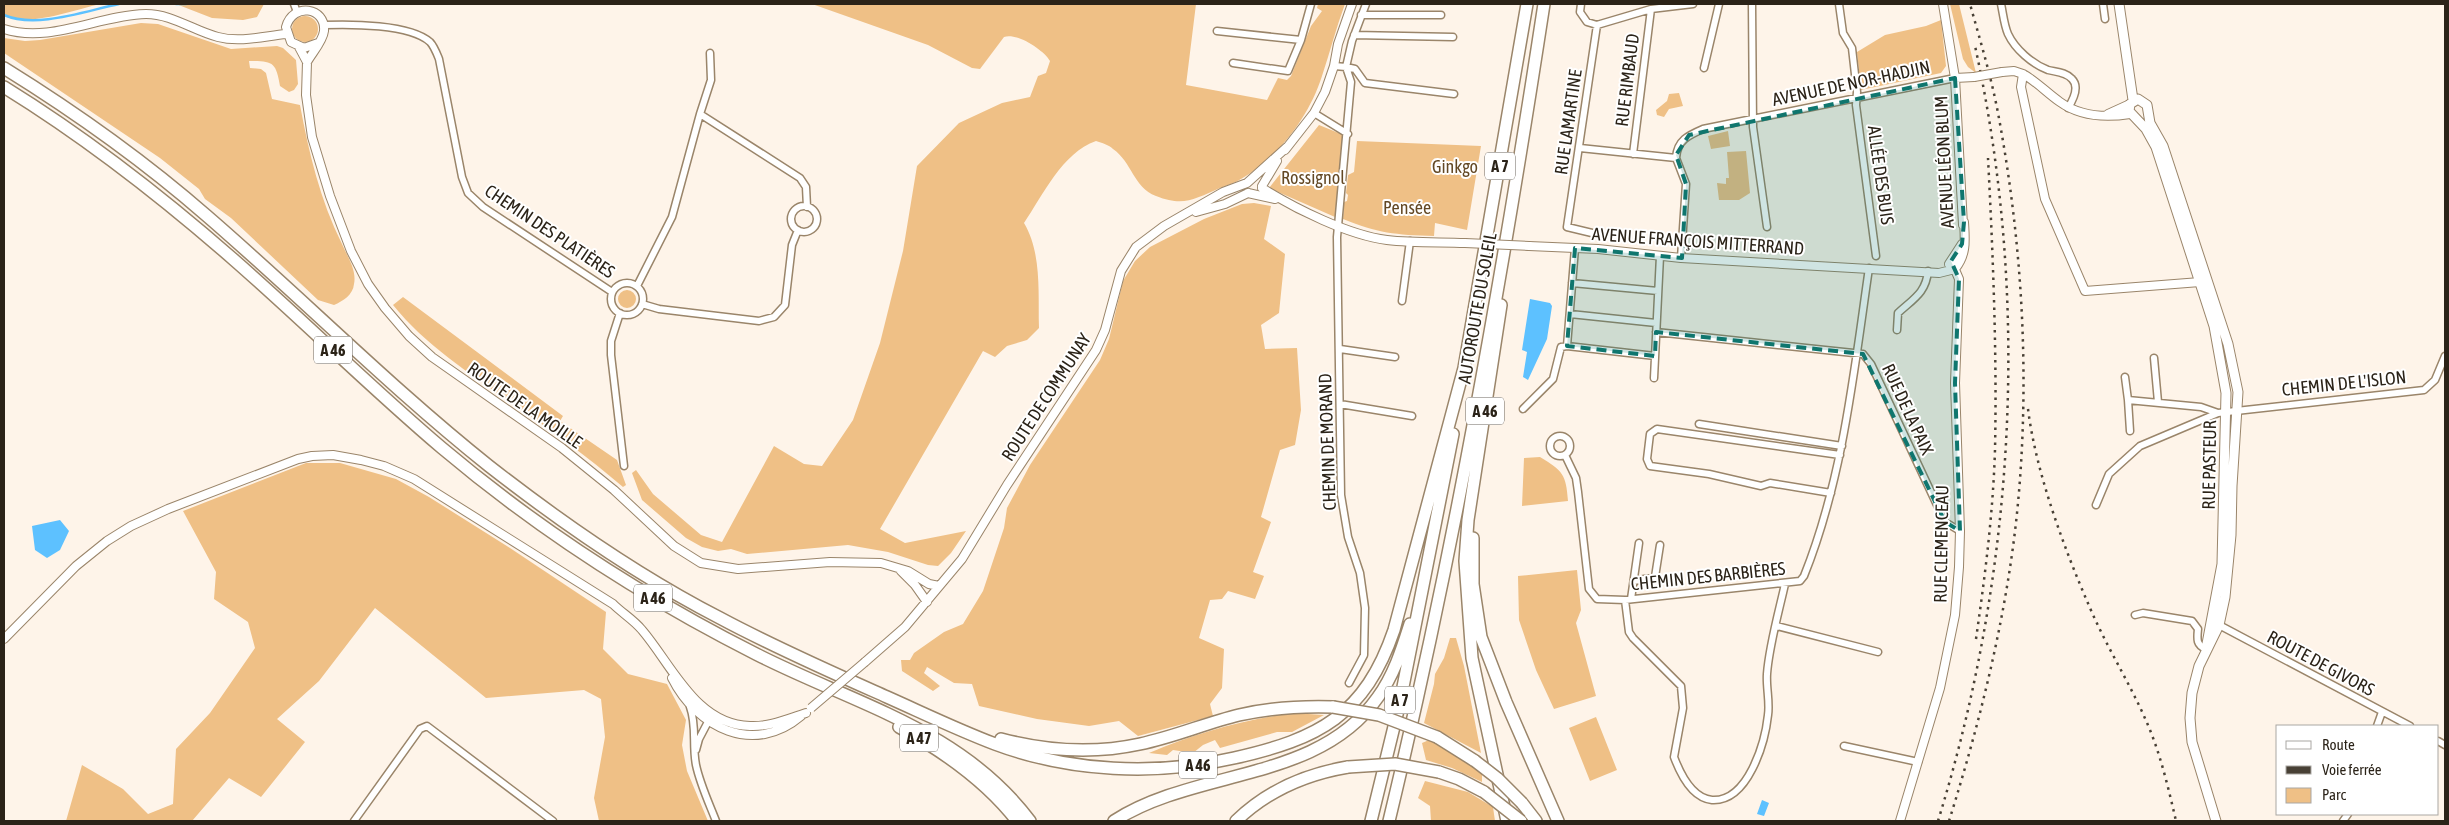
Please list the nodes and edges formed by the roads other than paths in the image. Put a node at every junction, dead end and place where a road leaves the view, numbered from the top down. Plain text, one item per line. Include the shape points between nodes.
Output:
1 (294, 4) edge
2 (1311, 4) edge
3 (1352, 4) edge
4 (1366, 4) edge
5 (1527, 4) edge
6 (1544, 4) edge
7 (1581, 4) edge
8 (1693, 4) edge
9 (1719, 4) edge
10 (1752, 4) edge
11 (1839, 4) edge
12 (1942, 4) edge
13 (2001, 4) edge
14 (2103, 4) edge
15 (2119, 4) edge
16 (1680, 5) edge
17 (1650, 10) junction
18 (297, 12) junction
19 (1361, 15) junction
20 (1441, 15) dead end
21 (2105, 19) dead end
22 (324, 25) junction
23 (1597, 25) junction
24 (4, 30) edge
25 (1217, 31) dead end
26 (286, 34) junction
27 (1354, 35) junction
28 (1453, 37) dead end
29 (1301, 40) junction
30 (318, 43) junction
31 (299, 47) junction
32 (710, 52) dead end
33 (307, 62) junction
34 (1233, 63) dead end
35 (1334, 66) junction
36 (1346, 67) junction
37 (4, 68) edge
38 (1704, 68) dead end
39 (2023, 74) junction
40 (1955, 78) junction
41 (4, 86) edge
42 (1454, 94) dead end
43 (1856, 98) junction
44 (2134, 101) junction
45 (2068, 108) junction
46 (1314, 113) junction
47 (2146, 113) junction
48 (700, 114) junction
49 (2104, 116) junction
50 (2134, 116) junction
51 (1753, 118) junction
52 (1348, 134) junction
53 (1287, 147) junction
54 (1580, 148) junction
55 (1633, 154) junction
56 (2159, 155) junction
57 (1676, 158) junction
58 (2172, 174) junction
59 (1249, 182) junction
60 (1262, 187) junction
61 (1252, 194) junction
62 (1282, 200) junction
63 (807, 207) junction
64 (1186, 214) junction
65 (1964, 222) junction
66 (1339, 225) junction
67 (1767, 227) dead end
68 (798, 230) junction
69 (1592, 232) dead end
70 (1410, 241) junction
71 (1575, 248) junction
72 (1660, 256) junction
73 (1876, 256) dead end
74 (1681, 258) junction
75 (1952, 266) junction
76 (1869, 268) junction
77 (1502, 271) junction
78 (1928, 272) junction
79 (1572, 283) junction
80 (637, 286) junction
81 (2206, 286) junction
82 (1658, 291) junction
83 (612, 292) junction
84 (1402, 301) dead end
85 (642, 304) junction
86 (620, 313) junction
87 (1570, 314) junction
88 (1656, 323) junction
89 (1897, 330) dead end
90 (1656, 332) junction
91 (1567, 346) junction
92 (1340, 349) junction
93 (1856, 353) junction
94 (1655, 356) junction
95 (2445, 356) edge
96 (1395, 357) dead end
97 (2154, 358) dead end
98 (1464, 368) junction
99 (2125, 377) dead end
100 (1654, 378) dead end
101 (2128, 400) junction
102 (2158, 402) junction
103 (1340, 404) junction
104 (1523, 408) dead end
105 (2237, 410) junction
106 (2221, 413) junction
107 (1412, 416) dead end
108 (1699, 424) dead end
109 (2130, 431) dead end
110 (1842, 446) junction
111 (1565, 455) dead end
112 (1840, 455) junction
113 (624, 466) dead end
114 (1831, 493) junction
115 (2096, 505) dead end
116 (1470, 507) junction
117 (1960, 531) junction
118 (1639, 543) dead end
119 (1660, 545) dead end
120 (898, 568) junction
121 (1426, 577) junction
122 (1634, 581) junction
123 (1785, 584) junction
124 (940, 586) junction
125 (1628, 599) junction
126 (927, 602) junction
127 (2135, 615) dead end
128 (2219, 625) junction
129 (1777, 626) junction
130 (4, 639) edge
131 (2206, 649) junction
132 (658, 652) junction
133 (1878, 652) dead end
134 (804, 677) junction
135 (1349, 682) dead end
136 (808, 710) junction
137 (2382, 712) junction
138 (711, 717) junction
139 (698, 718) junction
140 (950, 725) junction
141 (2377, 725) edge
142 (2408, 725) edge
143 (1844, 746) dead end
144 (696, 751) junction
145 (1918, 762) junction
146 (354, 821) edge
147 (553, 821) edge
148 (716, 821) edge
149 (1017, 821) edge
150 (1030, 821) edge
151 (1114, 821) edge
152 (1236, 821) edge
153 (1371, 821) edge
154 (1389, 821) edge
155 (1507, 821) edge
156 (1521, 821) edge
157 (1536, 821) edge
158 (1558, 821) edge
159 (1900, 821) edge
160 (2218, 821) edge

1 - 18 street
2 - 29 street
3 - 35 street
4 - 19 street
5 - 98 highway, AUTOROUTE DU SOLEIL / A 7
6 - 77 highway, AUTOROUTE DU SOLEIL / A 7
7 - 23 street via 1580,12 1587,22
8 - 16 street
9 - 38 street
10 - 51 street
11 - 43 street, ALLÉE DES BUIS via 1843,33 1852,48
12 - 40 street, AVENUE LÉON BLUM
13 - 45 street via 2008,34 2025,55 2034,63 2073,80 2075,93
14 - 21 street
15 - 44 main road
16 - 17 street
17 - 23 street
17 - 55 street, RUE RIMBAUD
18 - 22 street via 313,12
18 - 26 street via 288,21
19 - 20 street
19 - 27 street
22 - 30 street
22 - 83 street, CHEMIN DES PLATIÈRES via 348,24 408,31 431,43 439,60 468,193 483,207
23 - 54 street, RUE LAMARTINE
24 - 26 street via 19,34 39,33 149,14 226,39
25 - 29 street
26 - 31 street
27 - 28 street
27 - 36 street
29 - 34 street via 1288,71
30 - 31 street via 309,48
30 - 33 street, ROUTE DE LA MOILLE
31 - 33 street, ROUTE DE LA MOILLE
32 - 48 street via 711,80
33 - 120 street, ROUTE DE LA MOILLE via 306,95 312,137 351,251 385,308 432,357 568,452 674,546 701,563 738,569 857,562
35 - 36 street
35 - 46 street
36 - 42 street via 1355,69 1365,83
36 - 52 street, CHEMIN DE MORAND via 1351,82
37 - 140 highway, A 46 via 168,183 454,437 559,518 630,566 720,618
39 - 40 street, bridge via 2014,71
39 - 45 street
39 - 81 street via 2021,87 2045,199 2085,291
40 - 43 street, AVENUE DE NOR-HADJIN
40 - 65 street, AVENUE LÉON BLUM
41 - 134 highway, A 46 via 98,151 189,222 407,418 511,504 630,585
43 - 51 street, AVENUE DE NOR-HADJIN
43 - 73 street, ALLÉE DES BUIS
44 - 47 main road via 2147,105
44 - 49 street
44 - 50 main road
45 - 49 street via 2082,114
46 - 52 street
46 - 53 street
47 - 50 main road
47 - 58 main road via 2163,146
48 - 63 street via 800,178 806,186
48 - 80 street via 672,217
49 - 50 street
50 - 56 main road via 2146,129
51 - 57 street, AVENUE DE NOR-HADJIN via 1689,135 1680,144
51 - 67 street
52 - 66 street, CHEMIN DE MORAND
53 - 59 street
53 - 60 street
54 - 55 street
54 - 69 street, RUE LAMARTINE via 1567,227
55 - 57 street
56 - 58 main road
56 - 81 main road
57 - 74 street via 1686,184
58 - 81 main road
59 - 60 street via 1258,180
59 - 61 street
59 - 64 street, ROUTE DE COMMUNAY via 1223,192
60 - 61 street
60 - 62 street
61 - 62 street
61 - 64 street, ROUTE DE COMMUNAY
62 - 66 street
63 - 68 street via 793,213 792,220
63 - 68 street via 816,215 816,224 810,230
64 - 124 street, ROUTE DE COMMUNAY via 1146,239 1127,258 1096,350 962,559
65 - 75 street, AVENUE LÉON BLUM via 1962,244
65 - 75 street via 1964,252
66 - 70 street via 1369,236
66 - 92 street, CHEMIN DE MORAND
68 - 85 street via 792,245 785,305 774,317 759,321
70 - 71 street, AVENUE FRANÇOIS MITTERRAND, bridge
70 - 84 street
71 - 72 street, AVENUE FRANÇOIS MITTERRAND
71 - 79 street
72 - 74 street, AVENUE FRANÇOIS MITTERRAND
72 - 82 street
74 - 76 street, AVENUE FRANÇOIS MITTERRAND
75 - 78 street, AVENUE FRANÇOIS MITTERRAND
75 - 117 street, RUE CLEMENCEAU via 1959,279 1955,383
76 - 78 street, AVENUE FRANÇOIS MITTERRAND
76 - 93 street, CHEMIN DES BARBIÈRES
77 - 116 highway, A 46 via 1501,314
77 - 154 highway, AUTOROUTE DU SOLEIL / A 7 via 1457,515
78 - 89 street via 1924,290 1898,313
79 - 82 street
79 - 87 street
80 - 83 street via 620,284
80 - 85 street
81 - 105 main road, RUE PASTEUR via 2232,359 2238,392
81 - 106 main road, RUE PASTEUR via 2226,393
82 - 88 street
83 - 86 street via 611,302
85 - 86 street via 632,314
86 - 113 street via 611,341 611,355
87 - 88 street
87 - 91 street
88 - 90 street
90 - 93 street
90 - 94 street
91 - 94 street
91 - 104 street via 1561,347 1553,379
92 - 96 street
92 - 103 street, CHEMIN DE MORAND
93 - 110 street, CHEMIN DES BARBIÈRES
93 - 117 street, RUE DE LA PAIX via 1863,354 1871,364 1944,522
94 - 100 street
95 - 105 street, CHEMIN DE L'ISLON via 2435,380 2424,390
97 - 102 street
98 - 121 highway, AUTOROUTE DU SOLEIL / A 7
98 - 140 highway, A 46 via 1404,597 1386,653 1364,692 1330,722 1304,736 1246,755 1186,766 1141,769 1095,767 1030,755
99 - 101 street
101 - 102 street
101 - 109 street
102 - 106 street
103 - 107 street
103 - 135 street, CHEMIN DE MORAND via 1341,495 1365,608 1364,655
105 - 106 street, CHEMIN DE L'ISLON
105 - 128 main road, RUE PASTEUR via 2229,565
106 - 115 street via 2140,446 2109,474
106 - 131 main road, RUE PASTEUR via 2222,564
108 - 110 street
110 - 112 street, CHEMIN DES BARBIÈRES
111 - 125 street, CHEMIN DES BARBIÈRES via 1576,478 1589,589 1592,595 1603,601
112 - 114 street, CHEMIN DES BARBIÈRES
112 - 114 street via 1656,429 1650,434 1647,459 1650,466 1709,474 1746,484 1761,486 1770,483
114 - 123 street, CHEMIN DES BARBIÈRES via 1821,534 1804,576 1794,583
116 - 155 highway, A 46 via 1465,568 1470,642
116 - 158 highway via 1474,530 1475,599 1482,637 1502,692
117 - 145 street, RUE CLEMENCEAU via 1955,615 1940,688
118 - 122 street
119 - 122 street via 1655,577
120 - 124 street, ROUTE DE LA MOILLE
120 - 126 street
121 - 151 highway via 1389,679 1369,709 1353,725 1300,756 1167,796
121 - 153 highway, AUTOROUTE DU SOLEIL / A 7
122 - 125 street
123 - 125 street, CHEMIN DES BARBIÈRES
123 - 129 street
124 - 126 street, ROUTE DE COMMUNAY
125 - 129 street via 1633,638 1681,686 1683,708 1674,756 1689,787 1706,799 1724,798 1739,789 1761,748 1768,714 1767,673
126 - 136 street, ROUTE DE COMMUNAY, bridge via 905,627
127 - 131 street via 2143,613 2192,621 2198,629 2197,640
128 - 131 main road, RUE PASTEUR
128 - 137 street, ROUTE DE GIVORS
129 - 133 street
130 - 132 street via 76,566 131,526 298,459 332,455 384,466 457,504 613,604 641,628
131 - 160 main road, RUE PASTEUR via 2192,693 2190,718 2192,742
132 - 138 street
132 - 139 street
134 - 149 highway, A 47 via 949,757 989,790
134 - 150 highway, A 46 via 940,740 982,769
136 - 138 street via 772,725 720,723
136 - 138 street, ROUTE DE COMMUNAY via 790,726 760,736 726,731
137 - 141 street
137 - 142 street, ROUTE DE GIVORS
138 - 139 street
138 - 144 street
139 - 144 street via 692,736
140 - 157 highway, bridge via 1027,745 1096,750 1152,741 1258,711 1333,707 1384,717 1437,737 1496,778
143 - 145 street
144 - 148 street via 696,764
145 - 159 street, RUE CLEMENCEAU
146 - 147 street via 420,729 426,726
152 - 156 highway, bridge via 1260,801 1314,774 1348,767 1395,764 1459,779 1484,792

